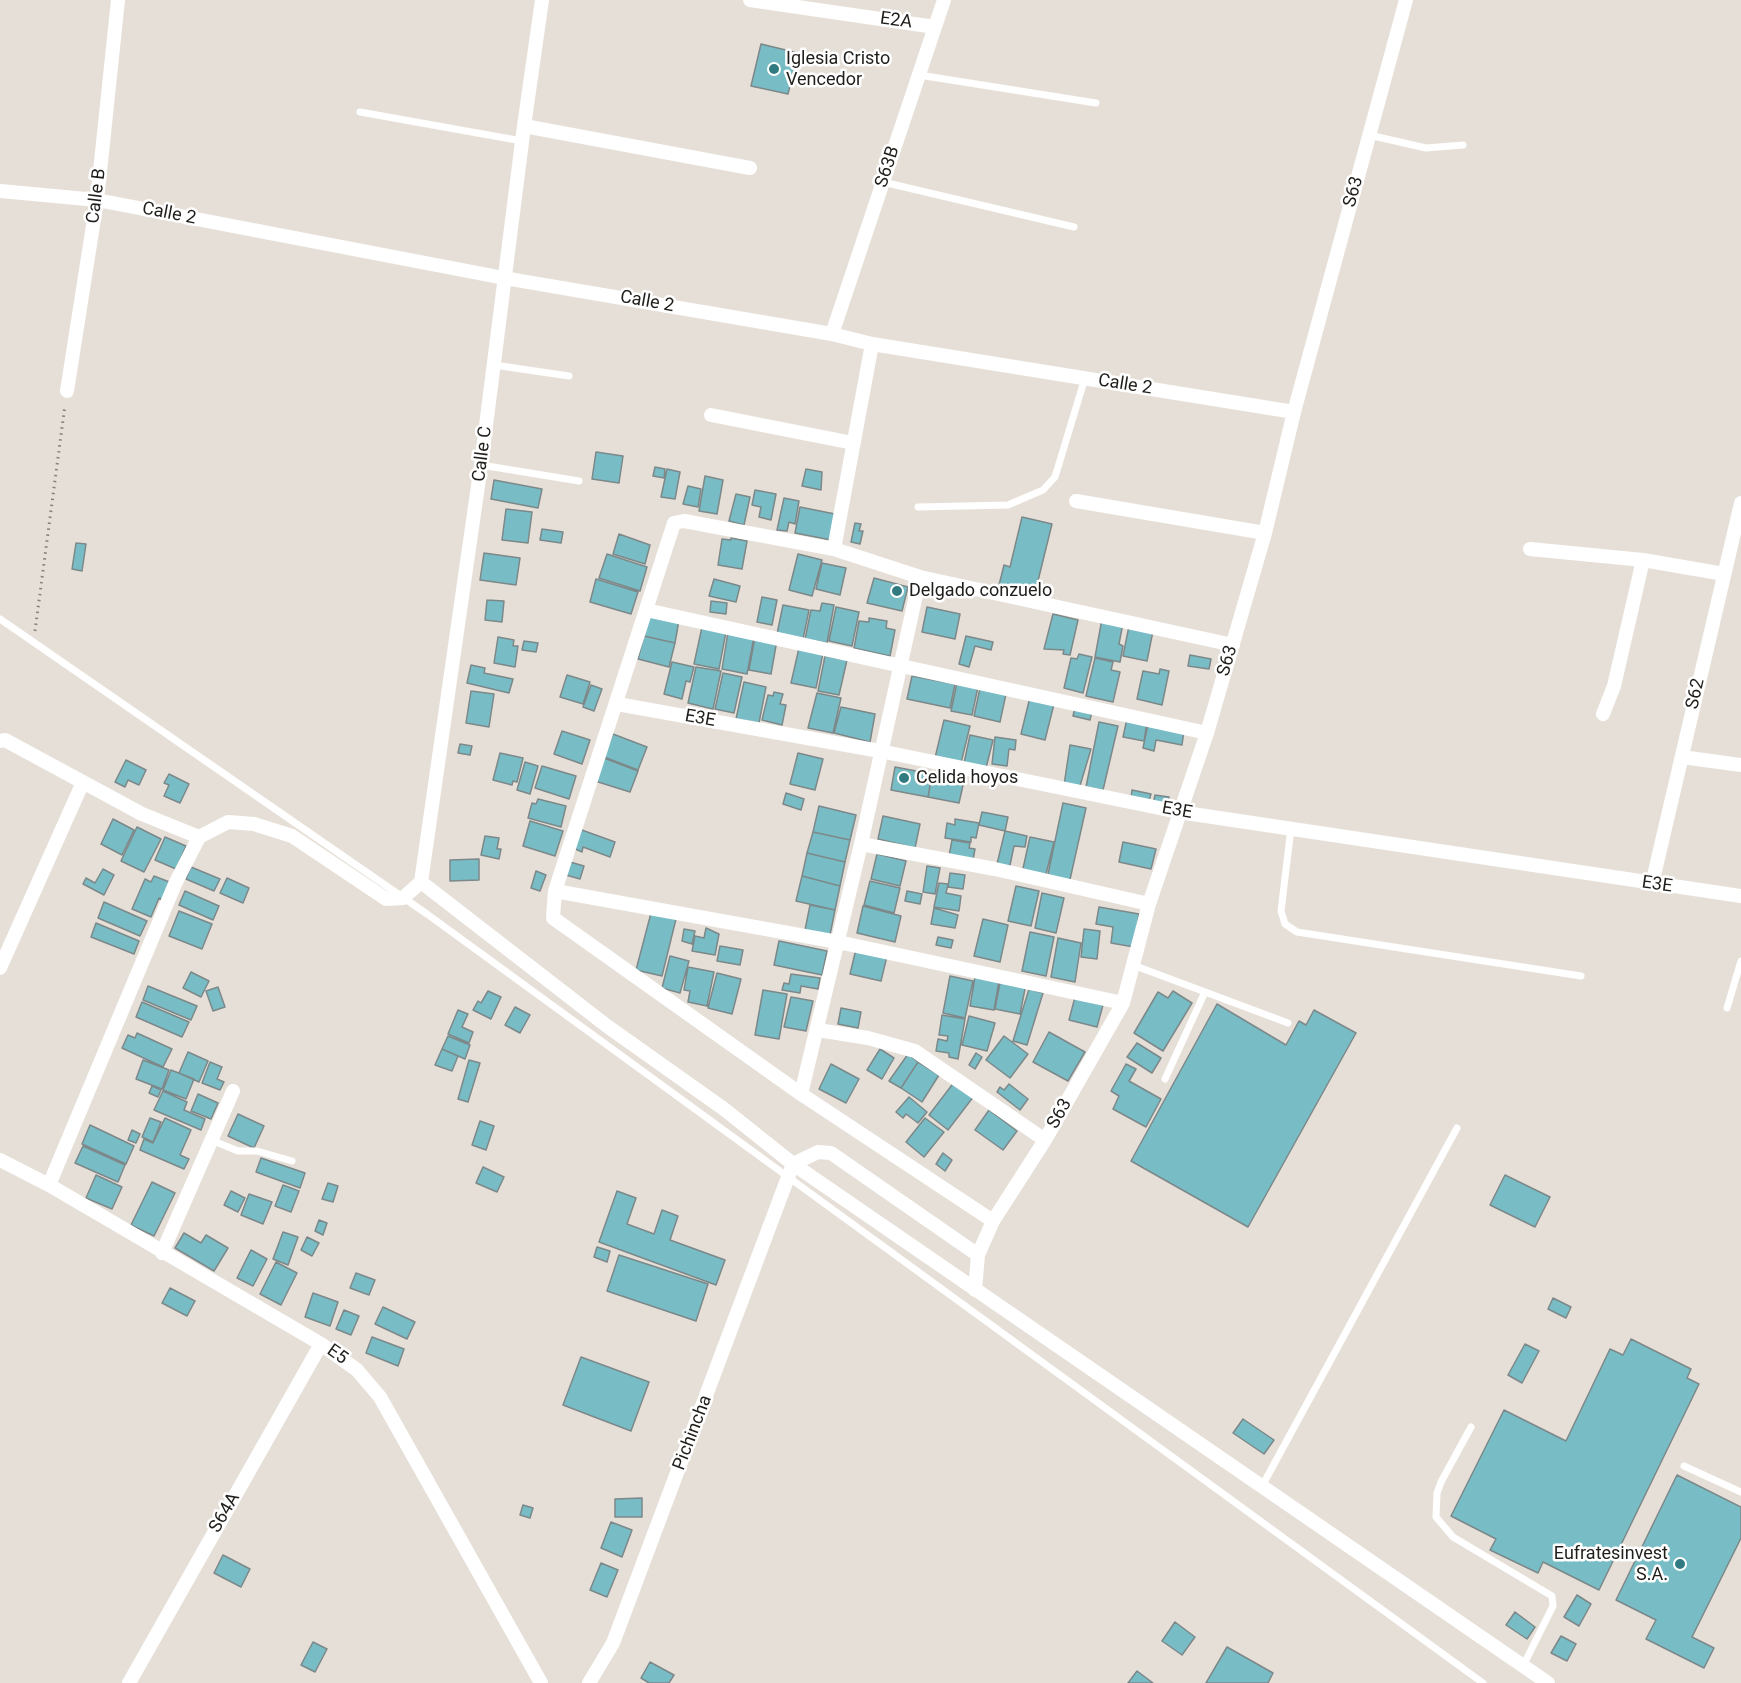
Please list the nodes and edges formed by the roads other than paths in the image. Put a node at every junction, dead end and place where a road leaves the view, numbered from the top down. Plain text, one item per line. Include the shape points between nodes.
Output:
1 (118, 0) edge
2 (543, 0) edge
3 (750, 0) edge
4 (944, 0) edge
5 (1406, 0) edge
6 (935, 27) junction
7 (919, 75) junction
8 (1096, 103) dead end
9 (360, 112) dead end
10 (524, 126) junction
11 (1369, 135) junction
12 (522, 141) junction
13 (1463, 145) dead end
14 (750, 168) dead end
15 (883, 182) junction
16 (0, 191) edge
17 (98, 200) junction
18 (1074, 227) dead end
19 (504, 278) junction
20 (832, 334) junction
21 (872, 344) junction
22 (494, 365) junction
23 (569, 376) dead end
24 (1085, 378) junction
25 (67, 391) road end
26 (1294, 412) junction
27 (711, 415) dead end
28 (853, 443) junction
29 (481, 465) junction
30 (579, 481) dead end
31 (1076, 501) dead end
32 (1741, 503) edge
33 (918, 507) dead end
34 (1265, 533) junction
35 (834, 549) junction
36 (1530, 549) dead end
37 (1643, 561) junction
38 (1724, 574) junction
39 (920, 577) junction
40 (646, 610) junction
41 (0, 619) edge
42 (1233, 645) junction
43 (900, 667) junction
44 (616, 704) junction
45 (1603, 714) dead end
46 (1207, 733) junction
47 (0, 741) edge
48 (880, 751) junction
49 (1682, 757) junction
50 (1741, 765) edge
51 (83, 782) junction
52 (1179, 812) junction
53 (1291, 828) junction
54 (199, 837) junction
55 (861, 844) junction
56 (421, 882) junction
57 (1652, 884) junction
58 (555, 891) junction
59 (1741, 896) edge
60 (403, 898) junction
61 (1149, 904) junction
62 (838, 942) junction
63 (1741, 961) edge
64 (1133, 965) junction
65 (0, 968) edge
66 (1581, 976) dead end
67 (1205, 992) junction
68 (1123, 1003) junction
69 (1727, 1008) dead end
70 (1288, 1023) dead end
71 (818, 1030) junction
72 (1165, 1079) dead end
73 (233, 1090) dead end
74 (801, 1094) junction
75 (1457, 1128) dead end
76 (211, 1140) junction
77 (1045, 1140) junction
78 (0, 1160) edge
79 (292, 1161) dead end
80 (793, 1164) junction
81 (789, 1179) junction
82 (49, 1185) junction
83 (993, 1221) junction
84 (162, 1253) junction
85 (978, 1255) junction
86 (975, 1290) junction
87 (321, 1344) junction
88 (1471, 1427) dead end
89 (1684, 1466) dead end
90 (1262, 1488) junction
91 (1741, 1492) edge
92 (1523, 1666) junction
93 (129, 1683) edge
94 (541, 1683) edge
95 (590, 1683) edge
96 (1483, 1683) edge
97 (1548, 1683) edge

1 - 17 street, Calle B
2 - 10 street, Calle C
3 - 6 street, E2A
4 - 6 street, S63B
5 - 11 street, S63
6 - 7 street, S63B
7 - 8 lane
7 - 15 street, S63B
9 - 12 lane
10 - 12 street, Calle C
10 - 14 street
11 - 13 lane via 1426,148
11 - 26 street, S63
12 - 19 street, Calle C
15 - 18 lane
15 - 20 street, S63B
16 - 17 street, Calle 2
17 - 19 street, Calle 2
17 - 25 street, Calle B
19 - 20 street, Calle 2
19 - 22 street, Calle C
20 - 21 street, Calle 2
21 - 24 street, Calle 2
21 - 28 street
22 - 23 lane
22 - 29 street, Calle C
24 - 26 street, Calle 2
24 - 33 lane via 1055,477 1043,490 1008,505
26 - 34 street, S63
27 - 28 street
28 - 35 street
29 - 30 lane
29 - 56 street, Calle C
31 - 34 street
32 - 38 street, S62
34 - 42 street, S63
35 - 39 street
35 - 40 street via 678,521 674,523
36 - 37 street
37 - 38 street
37 - 45 street via 1614,686
38 - 49 street, S62
39 - 42 street
39 - 43 street
40 - 43 street
40 - 44 street
41 - 60 lane
42 - 46 street, S63
43 - 46 street
43 - 48 street
44 - 48 street, E3E
44 - 58 street
46 - 52 street, S63
47 - 51 street via 5,740
48 - 52 street, E3E
48 - 55 street
49 - 50 street
49 - 57 street, S62
51 - 54 street via 142,814
51 - 65 street
52 - 53 street, E3E
52 - 61 street, S63
53 - 57 street, E3E
53 - 66 lane via 1281,911 1285,924 1297,932
54 - 60 street via 228,822 254,824 292,836 386,899
54 - 82 street via 175,884
55 - 61 street
55 - 62 street
56 - 60 street
56 - 80 street
57 - 59 street, E3E
58 - 62 street
58 - 74 street via 553,918
60 - 81 lane
61 - 64 street, S63
62 - 68 street
62 - 71 street
63 - 69 lane
64 - 67 lane
64 - 68 street, S63
67 - 70 lane
67 - 72 lane
68 - 77 street, S63
71 - 74 street
71 - 77 street via 915,1051
73 - 76 street
74 - 83 street
75 - 90 lane
76 - 79 lane via 238,1151 257,1150
76 - 84 street
77 - 83 street, S63
78 - 82 street, E5
80 - 81 street, Pichincha
80 - 85 street via 818,1152 831,1153
80 - 86 street
81 - 95 street, Pichincha via 613,1643
81 - 96 lane
82 - 84 street, E5
83 - 85 street, S63
84 - 87 street, E5
85 - 86 street, S63
86 - 90 street
87 - 93 street, S64A
87 - 94 street, E5 via 357,1370 380,1397
88 - 92 lane via 1437,1492 1436,1517 1453,1537 1552,1596 1553,1606
89 - 91 lane
90 - 92 street
92 - 97 street

